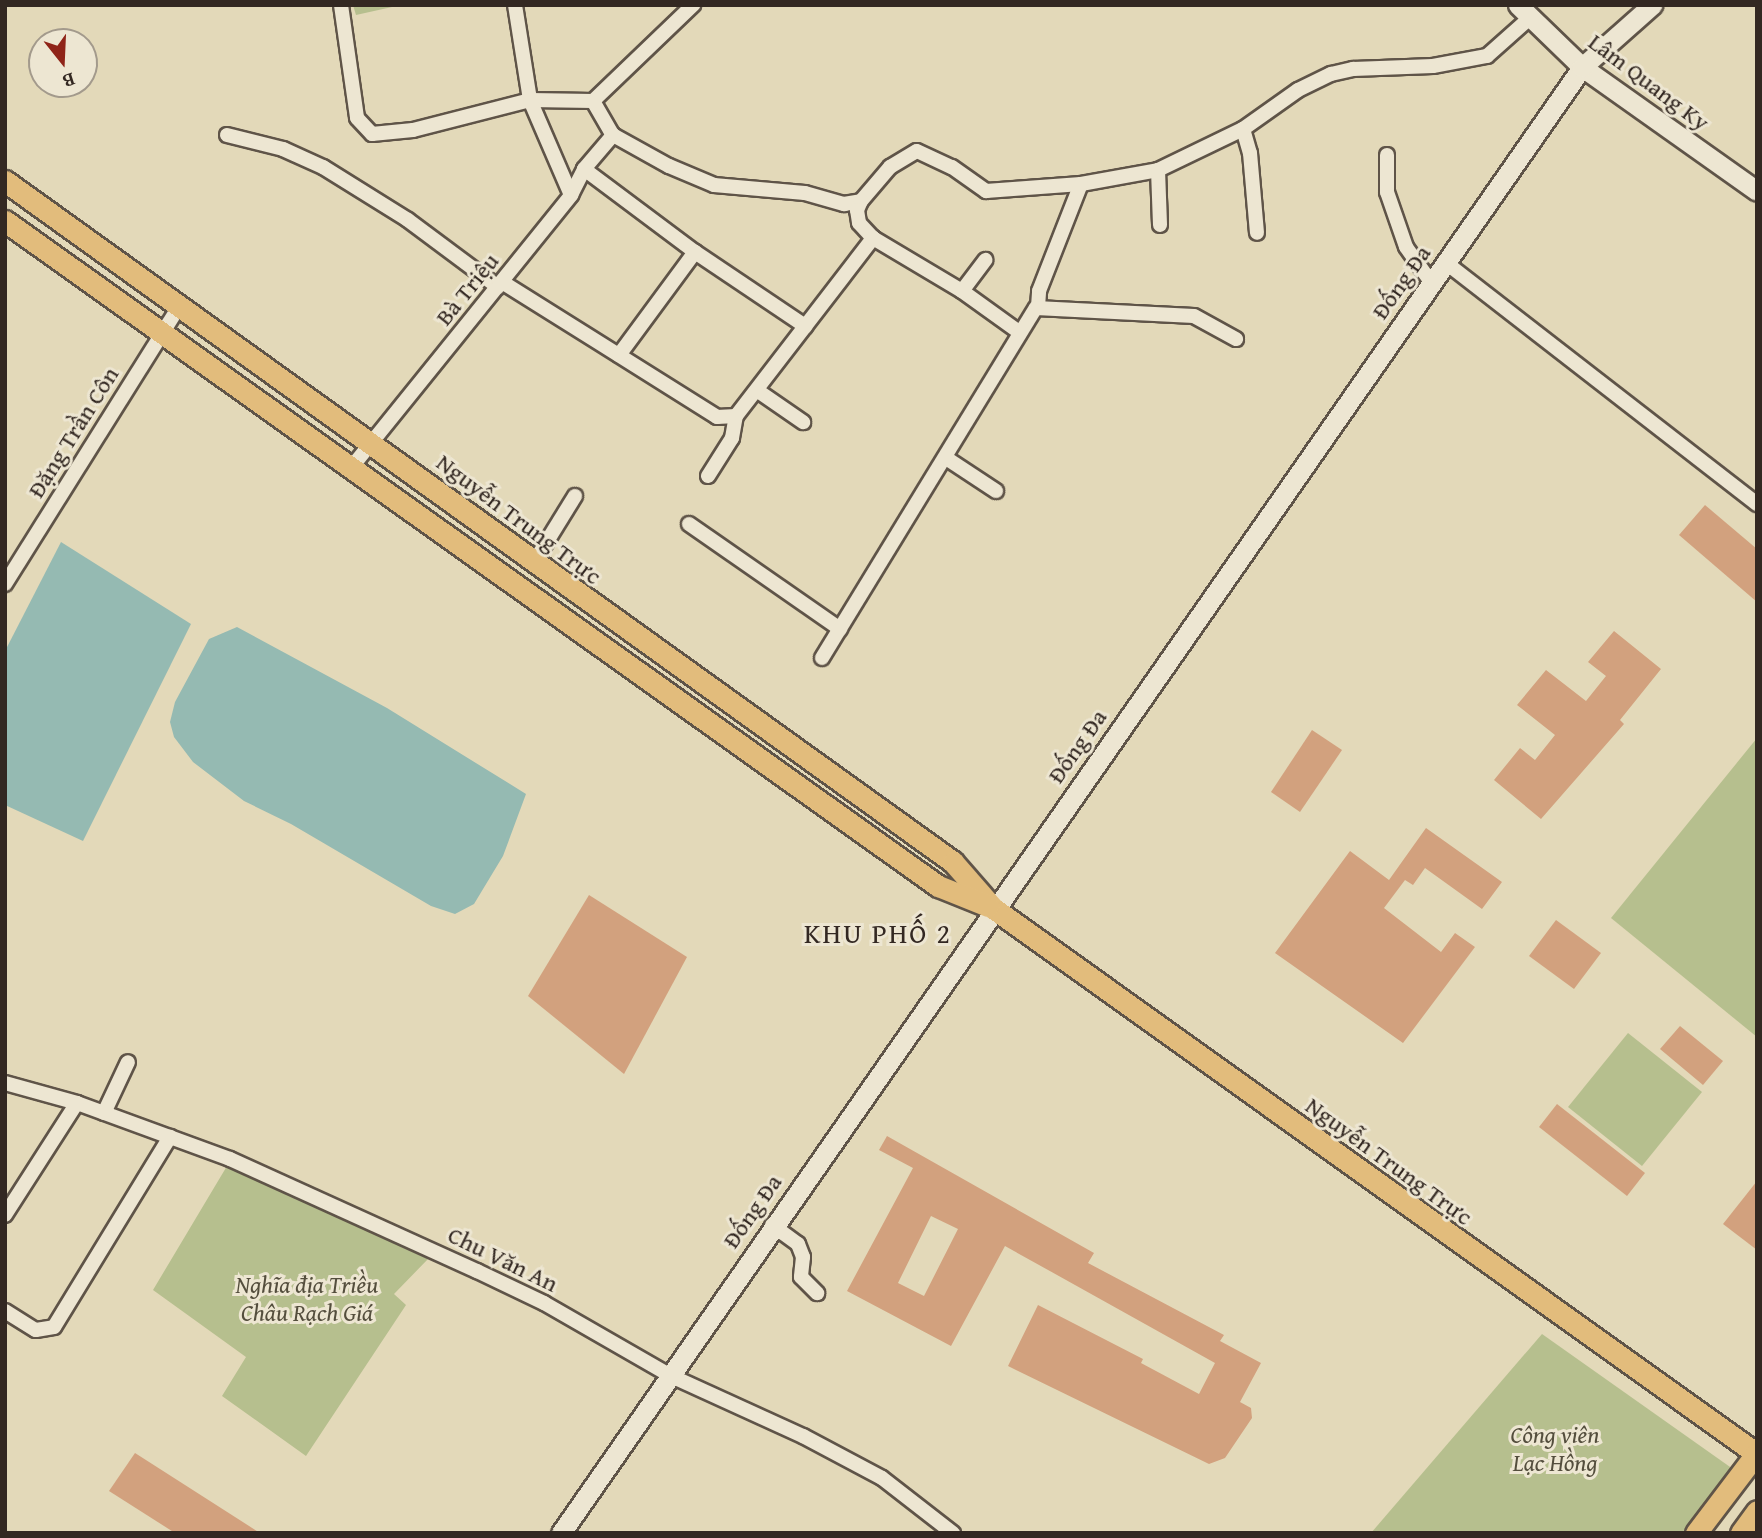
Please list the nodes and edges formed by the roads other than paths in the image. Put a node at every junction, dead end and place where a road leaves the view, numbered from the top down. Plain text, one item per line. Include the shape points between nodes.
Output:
1 (341, 5) edge
2 (515, 5) edge
3 (693, 5) edge
4 (1653, 5) edge
5 (1524, 11) edge
6 (1583, 66) junction
7 (530, 100) junction
8 (593, 101) junction
9 (1242, 129) junction
10 (228, 135) dead end
11 (613, 135) junction
12 (1387, 155) dead end
13 (584, 169) junction
14 (1158, 170) junction
15 (5, 181) edge
16 (1081, 184) junction
17 (1757, 191) edge
18 (571, 195) junction
19 (861, 201) junction
20 (5, 221) edge
21 (1160, 225) dead end
22 (1257, 233) dead end
23 (873, 238) junction
24 (695, 252) junction
25 (985, 260) dead end
26 (1445, 262) junction
27 (1431, 282) junction
28 (500, 285) junction
29 (962, 291) junction
30 (180, 306) junction
31 (1038, 307) junction
32 (805, 326) junction
33 (1019, 332) junction
34 (161, 335) junction
35 (1236, 339) dead end
36 (619, 355) junction
37 (758, 391) junction
38 (736, 416) junction
39 (803, 422) dead end
40 (371, 442) junction
41 (946, 458) junction
42 (351, 468) junction
43 (708, 477) dead end
44 (996, 491) dead end
45 (575, 496) dead end
46 (1757, 505) edge
47 (689, 524) dead end
48 (533, 564) junction
49 (7, 577) edge
50 (840, 629) junction
51 (822, 658) dead end
52 (993, 908) junction
53 (128, 1062) dead end
54 (5, 1083) edge
55 (77, 1103) junction
56 (104, 1113) junction
57 (170, 1137) junction
58 (5, 1215) edge
59 (772, 1226) junction
60 (817, 1293) dead end
61 (5, 1311) edge
62 (669, 1375) junction
63 (1756, 1453) edge
64 (1757, 1511) edge
65 (561, 1533) edge
66 (953, 1533) edge
67 (1696, 1533) edge
68 (1741, 1533) edge

1 - 7 street via 358,118 372,134 413,130
2 - 7 street
3 - 8 street
4 - 6 street, Đống Đa
5 - 6 street, Lâm Quang Ky
5 - 9 street via 1488,55 1433,66 1331,74 1298,90
6 - 17 street, Lâm Quang Ky
6 - 26 street, Đống Đa
7 - 8 street
7 - 18 street
8 - 11 street
9 - 14 street
9 - 22 street via 1250,153
10 - 28 street via 283,149 323,167
11 - 13 street, Bà Triệu
11 - 19 street via 714,185 805,193 844,204
12 - 27 street via 1387,192 1406,247
13 - 18 street, Bà Triệu
13 - 24 street
14 - 16 street
14 - 21 street
15 - 30 main road, Nguyễn Trung Trực
16 - 19 street via 986,191 952,167 917,151 890,167
16 - 31 street via 1039,291
18 - 28 street, Bà Triệu
19 - 23 street via 859,223
20 - 34 main road, Nguyễn Trung Trực
23 - 29 street
23 - 32 street
24 - 32 street
24 - 36 street
25 - 29 street
26 - 27 street, Đống Đa
26 - 46 street
27 - 52 street, Đống Đa
28 - 36 street
28 - 40 street, Bà Triệu
29 - 33 street
30 - 34 street, Đặng Trần Côn
30 - 40 main road, Nguyễn Trung Trực
31 - 33 street
31 - 35 street via 1194,316
32 - 37 street
33 - 41 street
34 - 42 main road, Nguyễn Trung Trực
34 - 49 street, Đặng Trần Côn
36 - 38 street via 717,417
37 - 38 street
37 - 39 street
38 - 43 street via 732,438
40 - 42 street, Bà Triệu
40 - 48 main road, Nguyễn Trung Trực
41 - 44 street
41 - 50 street
42 - 52 main road, Nguyễn Trung Trực via 938,886
45 - 48 street
47 - 50 street
48 - 52 main road, Nguyễn Trung Trực via 953,862
50 - 51 street
52 - 59 street, Đống Đa
52 - 63 main road, Nguyễn Trung Trực
53 - 56 street
54 - 55 street, Chu Văn An
55 - 56 street, Chu Văn An
55 - 58 street
56 - 57 street, Chu Văn An
57 - 61 street via 54,1326 36,1330
57 - 62 street, Chu Văn An via 230,1159 477,1270
59 - 60 street via 798,1244 803,1257 801,1276
59 - 62 street, Đống Đa
62 - 65 street, Đống Đa
62 - 66 street, Chu Văn An via 882,1478
63 - 67 main road
64 - 68 main road

